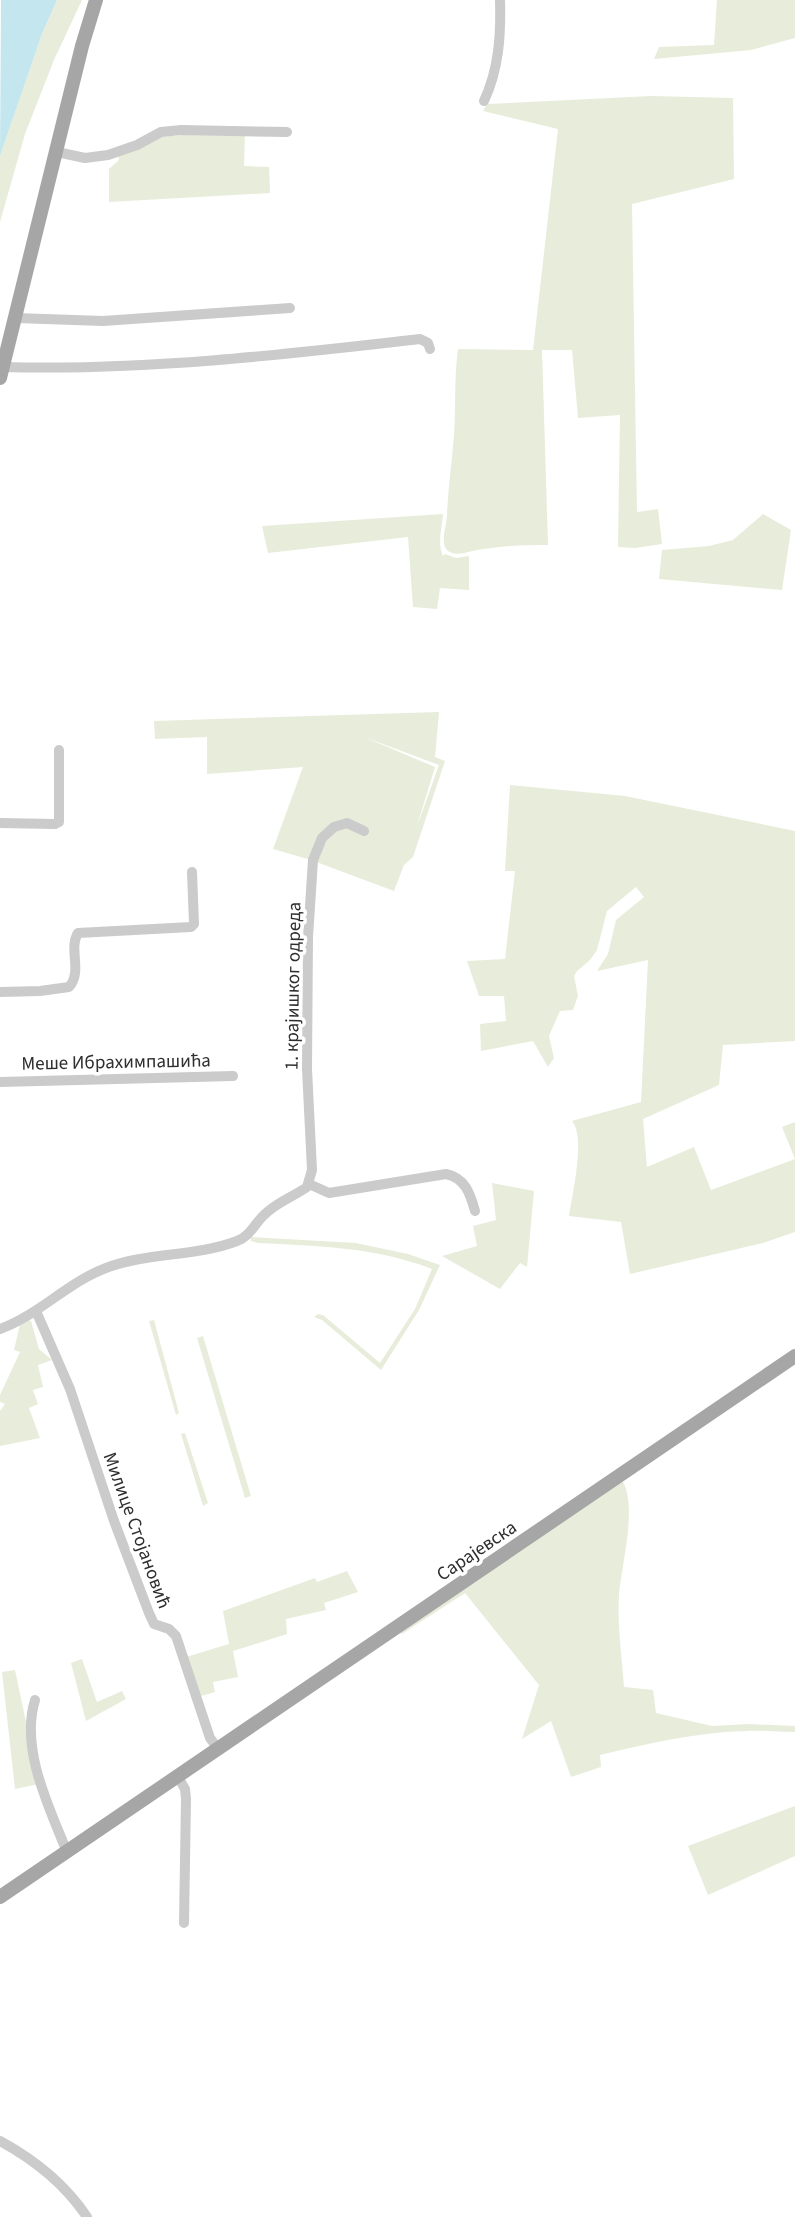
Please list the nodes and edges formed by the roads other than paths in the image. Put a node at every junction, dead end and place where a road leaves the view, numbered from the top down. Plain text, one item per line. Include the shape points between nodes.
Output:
1 (96, 0) edge
2 (500, 0) edge
3 (484, 101) dead end
4 (287, 132) dead end
5 (57, 152) junction
6 (290, 308) dead end
7 (16, 318) junction
8 (430, 349) dead end
9 (2, 372) edge
10 (59, 750) dead end
11 (0, 823) edge
12 (364, 831) dead end
13 (192, 872) dead end
14 (0, 992) edge
15 (233, 1076) dead end
16 (0, 1082) edge
17 (309, 1184) junction
18 (475, 1211) dead end
19 (36, 1311) junction
20 (0, 1329) edge
21 (795, 1356) edge
22 (35, 1700) dead end
23 (219, 1751) junction
24 (178, 1777) junction
25 (67, 1852) junction
26 (0, 1898) edge
27 (184, 1923) dead end
28 (0, 2141) edge
29 (87, 2217) edge

1 - 5 main road
2 - 3 street via 498,57
4 - 5 street via 181,130 161,132 108,155 85,158
5 - 7 main road
6 - 7 street via 103,321
7 - 9 main road
8 - 9 street via 420,339 327,350
10 - 11 street via 59,822
12 - 17 street, 1. крајишког одреда via 347,823 334,827 313,860 308,937 307,1069 313,1159
13 - 14 street via 191,927 78,933 76,976 69,987
15 - 16 street, Меше Ибрахимпашића
17 - 18 street via 335,1193 446,1174 466,1186
17 - 19 street via 276,1205 244,1238 107,1267
19 - 20 street
19 - 23 street, Милице Стојановић via 70,1389 149,1613 155,1624 176,1636 210,1738
21 - 23 main road, Сарајевска
22 - 25 street via 30,1722 36,1762
23 - 24 main road, Сарајевска
24 - 25 main road, Сарајевска
24 - 27 street via 186,1799
25 - 26 main road, Сарајевска
28 - 29 street via 52,2176

